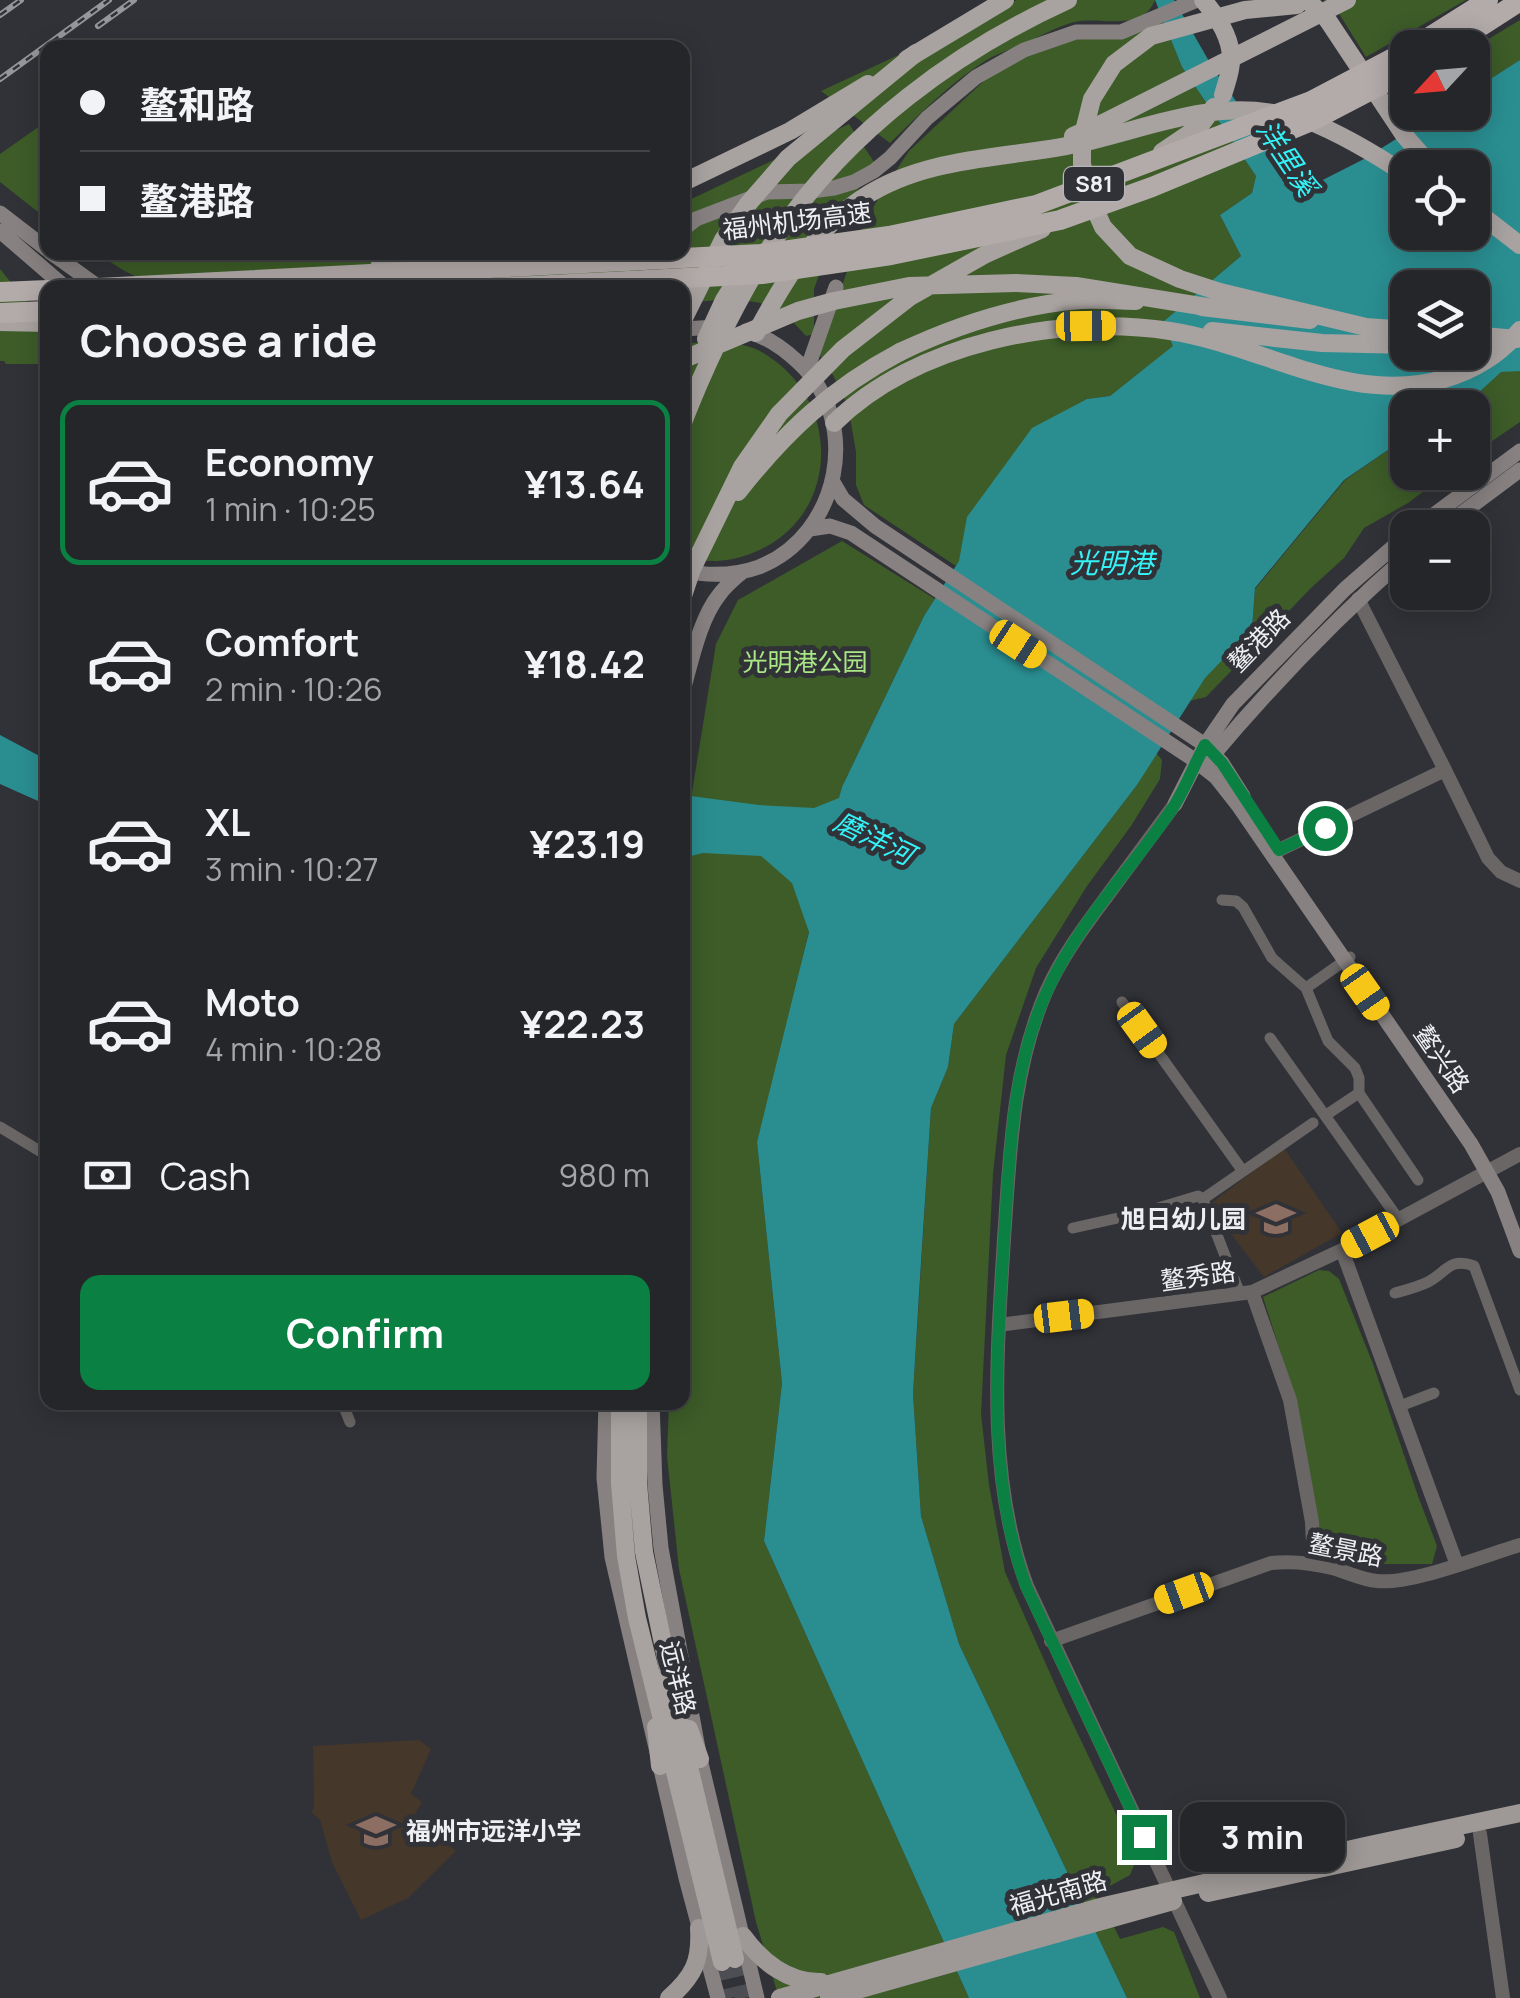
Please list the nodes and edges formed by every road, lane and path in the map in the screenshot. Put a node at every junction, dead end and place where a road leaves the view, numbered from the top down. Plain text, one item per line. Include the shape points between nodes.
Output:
1 (1005, 0) edge
2 (1045, 0) edge
3 (1068, 0) edge
4 (1200, 0) edge
5 (1321, 0) edge
6 (1347, 0) edge
7 (1488, 0) edge
8 (1520, 1) edge
9 (1302, 3) edge
10 (1440, 30) edge
11 (1475, 30) edge
12 (916, 53) junction
13 (1390, 60) edge
14 (1390, 80) edge
15 (1418, 150) edge
16 (1016, 155) junction
17 (1390, 163) edge
18 (1112, 177) junction
19 (690, 179) edge
20 (0, 213) edge
21 (1060, 220) junction
22 (1490, 223) edge
23 (690, 224) edge
24 (0, 230) edge
25 (1490, 231) edge
26 (40, 244) edge
27 (1520, 247) edge
28 (690, 258) edge
29 (61, 260) edge
30 (407, 260) edge
31 (648, 260) edge
32 (314, 278) junction
33 (57, 280) edge
34 (88, 280) edge
35 (271, 280) edge
36 (648, 280) edge
37 (836, 286) dead end
38 (40, 290) edge
39 (0, 292) edge
40 (690, 306) edge
41 (1213, 308) junction
42 (40, 311) edge
43 (0, 313) edge
44 (0, 322) edge
45 (40, 323) edge
46 (1131, 326) junction
47 (1366, 327) junction
48 (690, 329) edge
49 (1390, 329) edge
50 (1520, 330) edge
51 (756, 334) junction
52 (1490, 337) edge
53 (1520, 339) edge
54 (1390, 345) edge
55 (690, 357) edge
56 (807, 370) junction
57 (690, 373) edge
58 (690, 405) edge
59 (834, 423) junction
60 (1520, 450) edge
61 (1520, 470) edge
62 (833, 482) junction
63 (1440, 510) edge
64 (1466, 510) edge
65 (713, 524) junction
66 (810, 528) junction
67 (1390, 549) edge
68 (1390, 571) edge
69 (690, 572) edge
70 (742, 572) junction
71 (690, 575) edge
72 (1358, 599) junction
73 (690, 667) edge
74 (1204, 757) junction
75 (1445, 770) junction
76 (1175, 804) joint
77 (1276, 853) junction
78 (1520, 880) edge
79 (1222, 900) dead end
80 (1347, 959) junction
81 (1306, 988) junction
82 (1122, 1002) dead end
83 (1270, 1038) dead end
84 (1359, 1093) junction
85 (1326, 1115) junction
86 (1313, 1123) dead end
87 (0, 1127) edge
88 (40, 1151) edge
89 (1520, 1154) edge
90 (1242, 1170) junction
91 (1491, 1171) junction
92 (1418, 1180) dead end
93 (1203, 1199) junction
94 (1398, 1220) junction
95 (1073, 1228) dead end
96 (1520, 1229) edge
97 (1342, 1250) junction
98 (1520, 1250) edge
99 (1246, 1293) junction
100 (1395, 1294) dead end
101 (998, 1325) junction
102 (1515, 1363) edge
103 (1520, 1390) edge
104 (1434, 1393) dead end
105 (1400, 1406) junction
106 (345, 1410) edge
107 (606, 1410) edge
108 (620, 1410) edge
109 (638, 1410) edge
110 (652, 1410) edge
111 (350, 1422) dead end
112 (1520, 1544) edge
113 (1314, 1564) junction
114 (1457, 1564) junction
115 (1051, 1641) junction
116 (660, 1675) junction
117 (700, 1759) junction
118 (660, 1766) junction
119 (1520, 1813) edge
120 (1520, 1825) edge
121 (1480, 1834) junction
122 (1172, 1895) junction
123 (698, 1928) junction
124 (742, 1936) junction
125 (728, 1960) tunnel mouth
126 (839, 1993) edge
127 (784, 1997) edge
128 (669, 1998) edge
129 (718, 1998) edge
130 (757, 1998) edge
131 (1220, 1998) edge
132 (1503, 1998) edge

1 - 12 highway
2 - 57 highway, bridge via 924,71 836,149 767,232 724,300
3 - 58 highway, bridge via 1020,22 916,89 860,138 780,232
4 - 18 highway, bridge via 1226,33 1232,60 1223,95 1199,127 1172,147
4 - 23 main road via 1121,32 1076,32 1024,50 976,76 890,158 854,182 768,192
5 - 9 highway
6 - 16 highway via 1104,123
7 - 10 highway, 福州机场高速 / S81
8 - 11 highway
9 - 15 highway, bridge via 1327,19
9 - 47 highway, bridge via 1245,10 1150,36 1114,64 1092,99 1082,164 1103,227 1130,256 1220,292
12 - 19 highway, bridge via 790,131
12 - 40 highway, bridge via 788,158 723,240
13 - 18 highway, 福州机场高速 / S81, bridge via 1311,101
14 - 21 highway, 福州机场高速 / S81, bridge via 1314,120
16 - 17 highway, bridge via 1207,111 1253,109 1339,133
16 - 51 highway via 942,164 862,198 804,254
18 - 28 highway, 福州机场高速 / S81, bridge via 1036,205 889,236
20 - 26 main road
21 - 36 highway, 福州机场高速 / S81, bridge via 762,274
21 - 65 highway, bridge via 910,297 844,349 779,414
22 - 27 highway
24 - 33 main road
25 - 27 highway
29 - 34 main road
30 - 32 highway, bridge
31 - 32 highway, 福州机场高速 / S81, bridge
32 - 35 highway, 福州机场高速 / S81, bridge
37 - 56 main road
38 - 39 highway
41 - 47 highway, bridge
41 - 55 highway, bridge via 1076,286 909,286 798,311
41 - 65 highway, bridge via 1083,300 998,314 931,337 863,371 824,400
42 - 43 highway
44 - 45 highway
46 - 50 highway via 1218,340 1344,382 1385,388 1458,375 1490,358
46 - 54 highway
46 - 59 highway via 1000,339 926,364 862,399
47 - 49 highway, bridge
48 - 51 main road
51 - 56 main road
52 - 53 highway
56 - 59 main road
59 - 62 main road
60 - 63 main road
61 - 64 main road
62 - 66 main road
62 - 74 main road via 875,526 1182,729
65 - 71 highway, bridge
66 - 70 main road via 780,556
66 - 74 main road via 851,533 1172,746
67 - 74 main road, 鳌港路 via 1232,704
68 - 72 main road, 鳌港路
69 - 70 main road
70 - 73 main road via 715,600
72 - 74 main road, 鳌港路
72 - 75 street
74 - 76 main road, 鳌港路
74 - 77 main road, 鳌兴路
75 - 77 street
75 - 78 street via 1488,858
76 - 101 street, 鳌港路 via 1072,942 1032,1029 1012,1128
77 - 80 main road, 鳌兴路
79 - 81 street via 1243,906 1272,958
80 - 81 street
80 - 91 main road, 鳌兴路 via 1480,1141
81 - 84 street via 1328,1041 1354,1068
82 - 90 street
83 - 85 street
84 - 85 street
84 - 92 street
85 - 94 street
86 - 90 street
87 - 88 street
89 - 91 street, 鳌秀路
90 - 93 street
91 - 94 street, 鳌秀路
91 - 96 main road, 鳌兴路
91 - 98 main road, 鳌兴路
93 - 95 street
93 - 99 street
94 - 97 street, 鳌秀路
97 - 99 street, 鳌秀路
97 - 105 street
99 - 101 street, 鳌秀路
99 - 113 street via 1290,1400
100 - 102 street via 1458,1263 1474,1266
101 - 115 street, 鳌港路 via 997,1418 1007,1506 1019,1566
102 - 103 street
104 - 105 street
105 - 114 street
106 - 111 street
107 - 118 main road via 612,1557
108 - 116 highway, 远洋路 via 626,1556
109 - 116 highway, 远洋路 via 638,1482
110 - 117 main road via 661,1548
112 - 114 street, 鳌景路
113 - 114 street, 鳌景路 via 1382,1582
113 - 115 street, 鳌景路 via 1255,1567
115 - 122 street, 鳌港路
116 - 117 highway
116 - 118 highway
116 - 125 highway, 远洋路 via 672,1753
117 - 124 main road
118 - 123 main road
119 - 122 main road, 福光南路
120 - 121 main road, 福光南路
121 - 122 main road, 福光南路
121 - 132 street
122 - 126 main road, 福光南路
122 - 131 street, 鳌港路
123 - 128 main road via 696,1964
123 - 129 main road
124 - 126 main road via 776,1969
124 - 130 main road
126 - 127 main road, 福光南路

